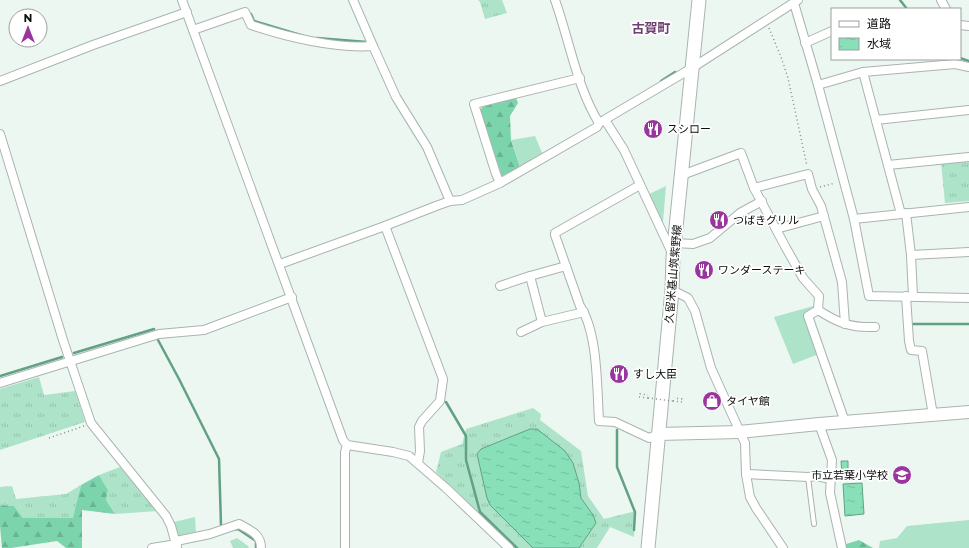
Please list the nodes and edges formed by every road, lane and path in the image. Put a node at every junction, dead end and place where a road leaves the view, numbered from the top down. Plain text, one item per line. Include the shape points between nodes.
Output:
1 (182, 0) edge
2 (353, 0) edge
3 (555, 0) edge
4 (699, 0) edge
5 (796, 1) edge
6 (187, 12) junction
7 (766, 21) junction
8 (193, 30) junction
9 (831, 30) edge
10 (805, 43) junction
11 (373, 46) junction
12 (932, 63) edge
13 (969, 67) edge
14 (692, 68) junction
15 (863, 72) junction
16 (580, 78) junction
17 (0, 81) edge
18 (818, 85) junction
19 (969, 110) edge
20 (876, 120) junction
21 (602, 122) junction
22 (0, 134) edge
23 (969, 157) edge
24 (888, 165) junction
25 (808, 174) junction
26 (682, 175) junction
27 (839, 182) dead end
28 (500, 183) junction
29 (640, 185) junction
30 (754, 188) junction
31 (812, 189) junction
32 (450, 201) junction
33 (762, 201) junction
34 (969, 207) edge
35 (904, 214) junction
36 (824, 216) junction
37 (854, 219) junction
38 (386, 226) junction
39 (776, 229) junction
40 (675, 243) junction
41 (969, 252) edge
42 (911, 255) junction
43 (673, 257) junction
44 (280, 264) junction
45 (566, 266) junction
46 (530, 276) junction
47 (500, 286) dead end
48 (672, 290) junction
49 (910, 296) junction
50 (292, 297) junction
51 (969, 298) edge
52 (818, 310) junction
53 (584, 312) junction
54 (542, 322) junction
55 (845, 324) junction
56 (875, 327) dead end
57 (521, 332) dead end
58 (70, 362) junction
59 (0, 383) edge
60 (648, 395) dead end
61 (674, 398) dead end
62 (969, 412) edge
63 (933, 415) junction
64 (845, 422) junction
65 (91, 423) junction
66 (819, 424) junction
67 (739, 432) junction
68 (659, 434) junction
69 (49, 438) dead end
70 (346, 445) junction
71 (418, 463) junction
72 (746, 474) junction
73 (808, 477) junction
74 (831, 479) junction
75 (814, 524) dead end
76 (176, 544) edge
77 (152, 548) edge
78 (261, 548) edge
79 (346, 548) edge
80 (509, 548) edge
81 (648, 548) edge
82 (783, 548) edge
83 (842, 548) edge

1 - 6 street
2 - 11 street
3 - 16 street
4 - 14 main road, 久留米基山筑紫野線
5 - 7 street
5 - 10 street
6 - 8 street
6 - 17 street
7 - 14 street
7 - 25 path via 788,78
8 - 11 street via 245,12 251,25 274,33 310,41
8 - 44 street
9 - 10 street
10 - 18 street
11 - 32 street via 396,97 427,147
12 - 13 street
12 - 15 street
14 - 21 street
14 - 26 main road, 久留米基山筑紫野線
15 - 18 street
15 - 20 street
16 - 21 street via 591,110
16 - 28 street via 474,104
18 - 37 street
19 - 20 street
20 - 24 street
21 - 28 street
21 - 29 street via 624,150
22 - 58 street
23 - 24 street
24 - 35 street
25 - 30 street
25 - 31 street
26 - 30 street via 742,153
26 - 40 main road, 久留米基山筑紫野線
27 - 31 path
28 - 32 street via 462,200
29 - 43 street
29 - 45 street via 555,233
30 - 33 street
31 - 36 street
32 - 38 street
33 - 39 street
33 - 40 street via 740,213 710,238 693,244
34 - 35 street
35 - 37 street
35 - 42 street
36 - 39 street
36 - 55 street via 842,282
37 - 49 street via 869,296
38 - 44 street
38 - 71 street via 443,379 440,401 419,427
39 - 52 street via 803,278 819,296
40 - 43 main road, 久留米基山筑紫野線
41 - 42 street
42 - 49 street
43 - 48 main road, 久留米基山筑紫野線
44 - 50 street
45 - 46 street
45 - 53 street
46 - 47 street
46 - 54 street
48 - 67 street via 688,298 695,311 711,368
48 - 68 main road, 久留米基山筑紫野線
49 - 51 street
49 - 63 street via 908,341 911,350 922,350
50 - 58 street via 204,330 159,334
50 - 70 street
52 - 55 street
52 - 64 street via 808,316
53 - 54 street
53 - 68 street via 596,366 599,421 615,422 649,438
54 - 57 street
55 - 56 street via 858,328
58 - 59 street
58 - 65 street
60 - 61 path, bridge via 640,394 639,397 682,402 682,399
62 - 63 street
63 - 64 street
64 - 66 street
65 - 69 path
65 - 76 street via 166,516
66 - 67 street
66 - 74 street via 832,460
67 - 68 street
67 - 72 street via 745,443
68 - 81 main road, 久留米基山筑紫野線
70 - 71 street via 404,454
70 - 79 street
71 - 80 street
72 - 73 street
72 - 82 street via 750,497
73 - 74 street
73 - 75 lane
74 - 83 street via 830,493
76 - 77 street
76 - 78 street via 239,524 257,534

